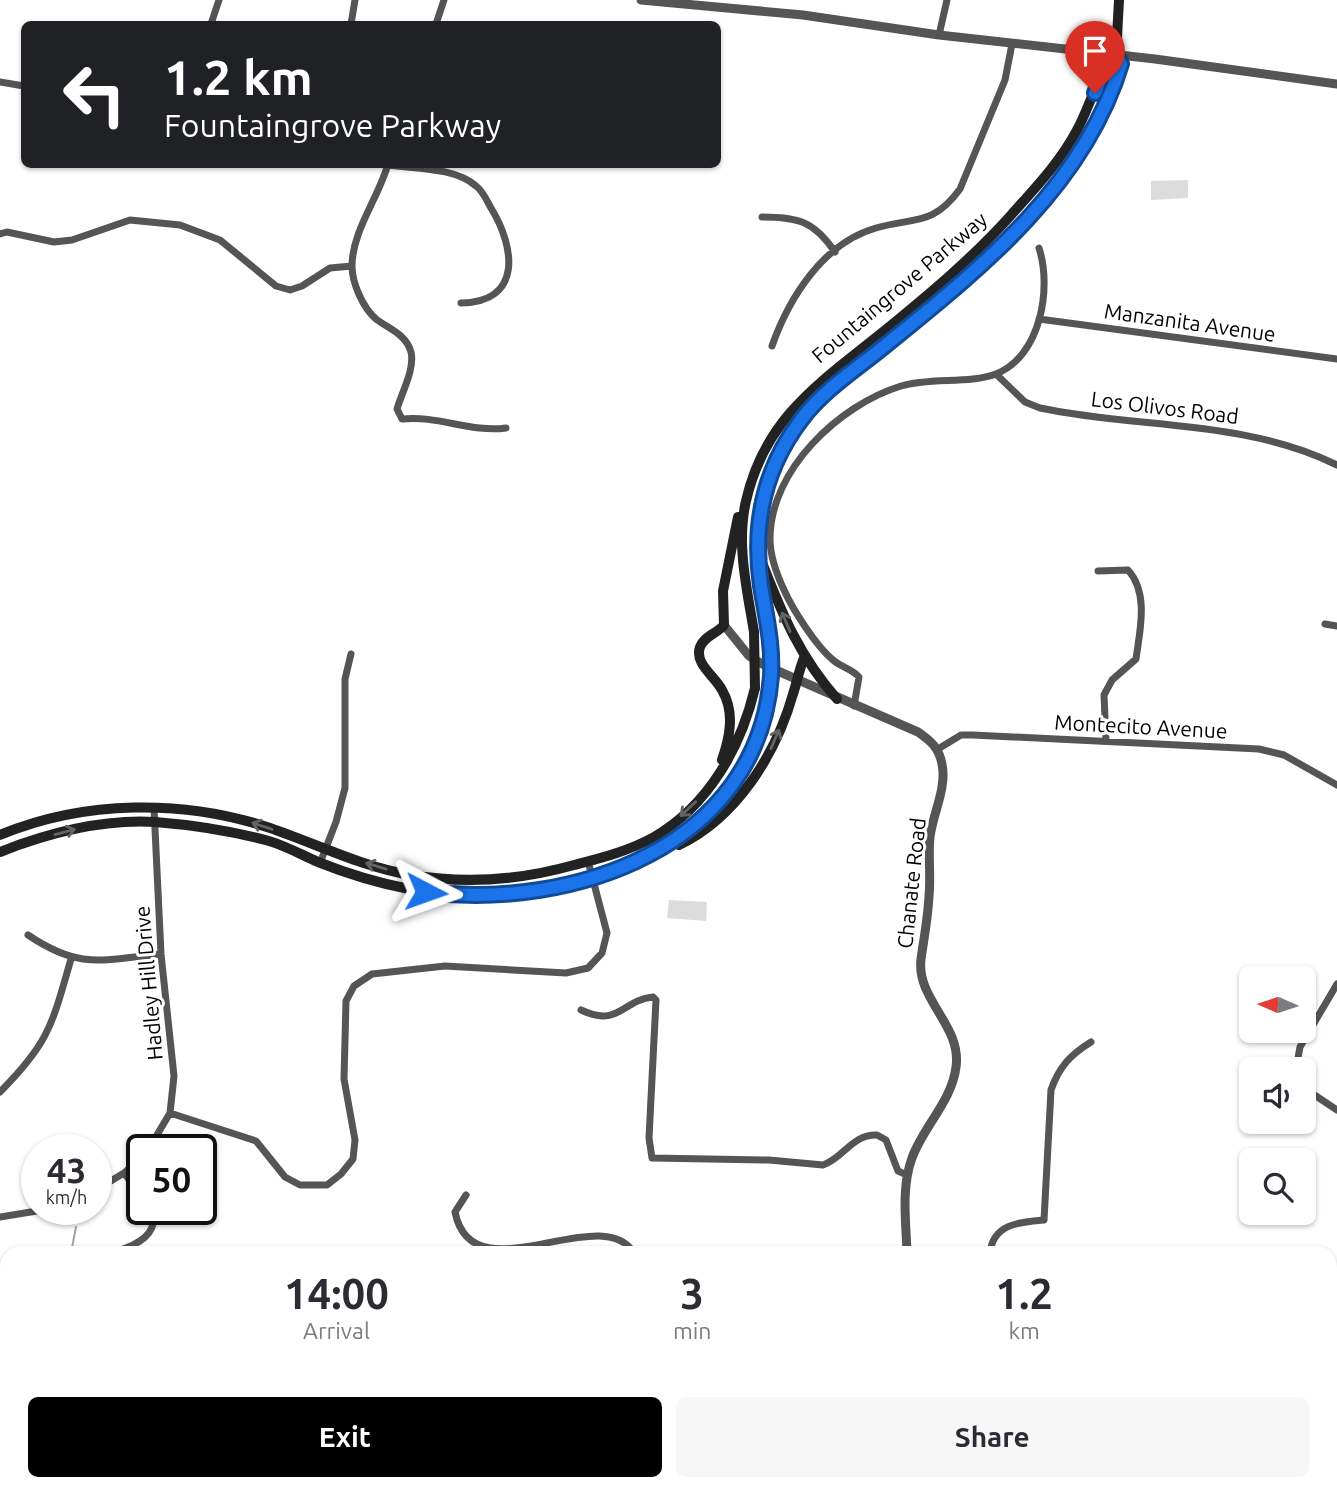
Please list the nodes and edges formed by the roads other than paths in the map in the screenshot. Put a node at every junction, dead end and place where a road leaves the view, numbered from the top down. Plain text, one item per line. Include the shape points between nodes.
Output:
1 (219, 0) edge
2 (355, 0) edge
3 (444, 0) edge
4 (641, 0) edge
5 (947, 0) edge
6 (1119, 0) edge
7 (212, 21) edge
8 (352, 21) edge
9 (437, 21) edge
10 (939, 35) junction
11 (1012, 44) junction
12 (1116, 55) junction
13 (0, 82) edge
14 (1337, 84) edge
15 (21, 86) edge
16 (387, 168) edge
17 (410, 168) edge
18 (762, 217) dead end
19 (0, 234) edge
20 (1039, 248) dead end
21 (835, 252) junction
22 (352, 266) junction
23 (461, 303) dead end
24 (1039, 319) junction
25 (772, 346) dead end
26 (1337, 359) edge
27 (996, 374) junction
28 (506, 428) dead end
29 (1337, 465) edge
30 (752, 482) junction
31 (757, 530) junction
32 (1098, 571) dead end
33 (1325, 624) dead end
34 (724, 625) junction
35 (1337, 626) edge
36 (351, 654) dead end
37 (804, 658) junction
38 (795, 679) junction
39 (837, 699) junction
40 (854, 706) junction
41 (1105, 741) junction
42 (938, 749) junction
43 (1337, 785) edge
44 (706, 792) junction
45 (154, 808) junction
46 (154, 822) junction
47 (0, 835) edge
48 (326, 850) junction
49 (660, 851) junction
50 (0, 852) edge
51 (588, 861) junction
52 (320, 863) junction
53 (592, 878) junction
54 (28, 935) dead end
55 (161, 954) junction
56 (71, 959) junction
57 (1337, 984) edge
58 (582, 1010) dead end
59 (1091, 1042) dead end
60 (1298, 1057) edge
61 (0, 1092) edge
62 (1316, 1096) edge
63 (1337, 1110) edge
64 (170, 1113) junction
65 (158, 1134) edge
66 (124, 1173) joint
67 (907, 1175) junction
68 (126, 1176) edge
69 (112, 1180) edge
70 (466, 1195) dead end
71 (21, 1214) edge
72 (0, 1217) edge
73 (152, 1225) edge
74 (135, 1246) edge
75 (500, 1246) edge
76 (544, 1246) edge
77 (626, 1246) edge
78 (907, 1246) edge
79 (992, 1246) edge

1 - 7 street
2 - 8 street
3 - 9 street
4 - 10 street via 803,15
5 - 10 street
6 - 12 main road
10 - 11 street
11 - 12 street
11 - 21 street via 1005,80 950,204 923,221 866,231
12 - 14 street
12 - 30 main road, Fountaingrove Parkway via 1106,65 1077,131 1049,173 964,263 817,383 788,413 768,442
12 - 31 main road, Fountaingrove Parkway via 1121,64 1109,99 1077,160 972,273 803,417 780,449 767,479
13 - 15 street
16 - 22 street
17 - 23 street via 448,173 478,187 504,230 509,261 500,289 492,297
18 - 21 street via 802,221 823,234
19 - 22 street via 63,241 130,220 159,221 220,240 276,286 290,290 330,268
20 - 24 street via 1045,280
21 - 25 street via 797,291
22 - 28 street via 364,304 397,331 411,351 397,409 402,419
24 - 26 street, Manzanita Avenue
24 - 27 street via 1025,349
27 - 29 street, Los Olivos Road via 1025,402 1040,408 1232,432 1311,452
27 - 40 street via 903,385 859,404 810,449 780,495 770,538 775,567 784,592 828,655 859,677
30 - 34 main road via 741,504 723,591
30 - 44 main road, Fountaingrove Parkway, bridge via 742,556 754,632 755,688 739,743
37 -> 31 main road via 762,561
31 - 49 main road, Fountaingrove Parkway, bridge via 770,646 769,695 751,753 737,777 699,821
32 - 41 street via 1128,570 1139,582 1141,617 1136,659 1112,680 1104,695
33 - 35 street
34 - 38 street via 748,656
34 - 44 main road via 703,641 699,652 703,666 723,691 731,725 722,763
36 - 48 street via 345,679 345,788
37 - 38 main road
37 - 39 main road
38 - 39 street
49 -> 38 main road via 692,839 744,790 764,764 794,692
39 - 40 street
40 - 42 street via 918,732
41 - 42 street, Montecito Avenue via 961,735
41 - 43 street, Montecito Avenue via 1259,749 1284,755
42 - 67 street, Chanate Road via 943,774 929,842 930,893 920,973 954,1042 956,1067
44 -> 51 main road, Fountaingrove Parkway via 655,836
45 - 46 street, Hadley Hill Drive
45 - 47 main road, Fountaingrove Parkway via 88,811
48 -> 45 main road, Fountaingrove Parkway via 253,822
50 -> 46 main road, Fountaingrove Parkway via 90,825
46 - 52 main road, Fountaingrove Parkway via 271,842
46 - 55 street, Hadley Hill Drive
51 -> 48 main road, Fountaingrove Parkway via 519,877 443,879 392,871
48 - 52 street
49 - 53 main road, Fountaingrove Parkway
51 - 53 street
52 - 53 main road, Fountaingrove Parkway via 380,883 441,894 520,893
53 - 64 street via 607,933 602,953 588,968 566,973 445,966 372,974 354,986 346,1001 344,1079 354,1150 346,1169 327,1185 300,1185 285,1177 256,1141
54 - 56 street
55 - 56 street via 88,962
55 - 64 street, Hadley Hill Drive via 174,1076
56 - 61 street via 56,1015 43,1042
57 - 60 street
58 - 67 street via 601,1018 644,998 656,1000 649,1138 652,1158 823,1165 855,1140 877,1135 886,1140 898,1171
59 - 79 street via 1070,1056 1051,1090 1044,1220 1011,1223
62 - 63 street
64 - 65 street, Hadley Hill Drive
66 - 68 street
66 - 69 street
67 - 78 street, Chanate Road
70 - 75 street via 456,1212 463,1232 483,1244
71 - 72 street
73 - 74 street
76 - 77 street via 613,1235

